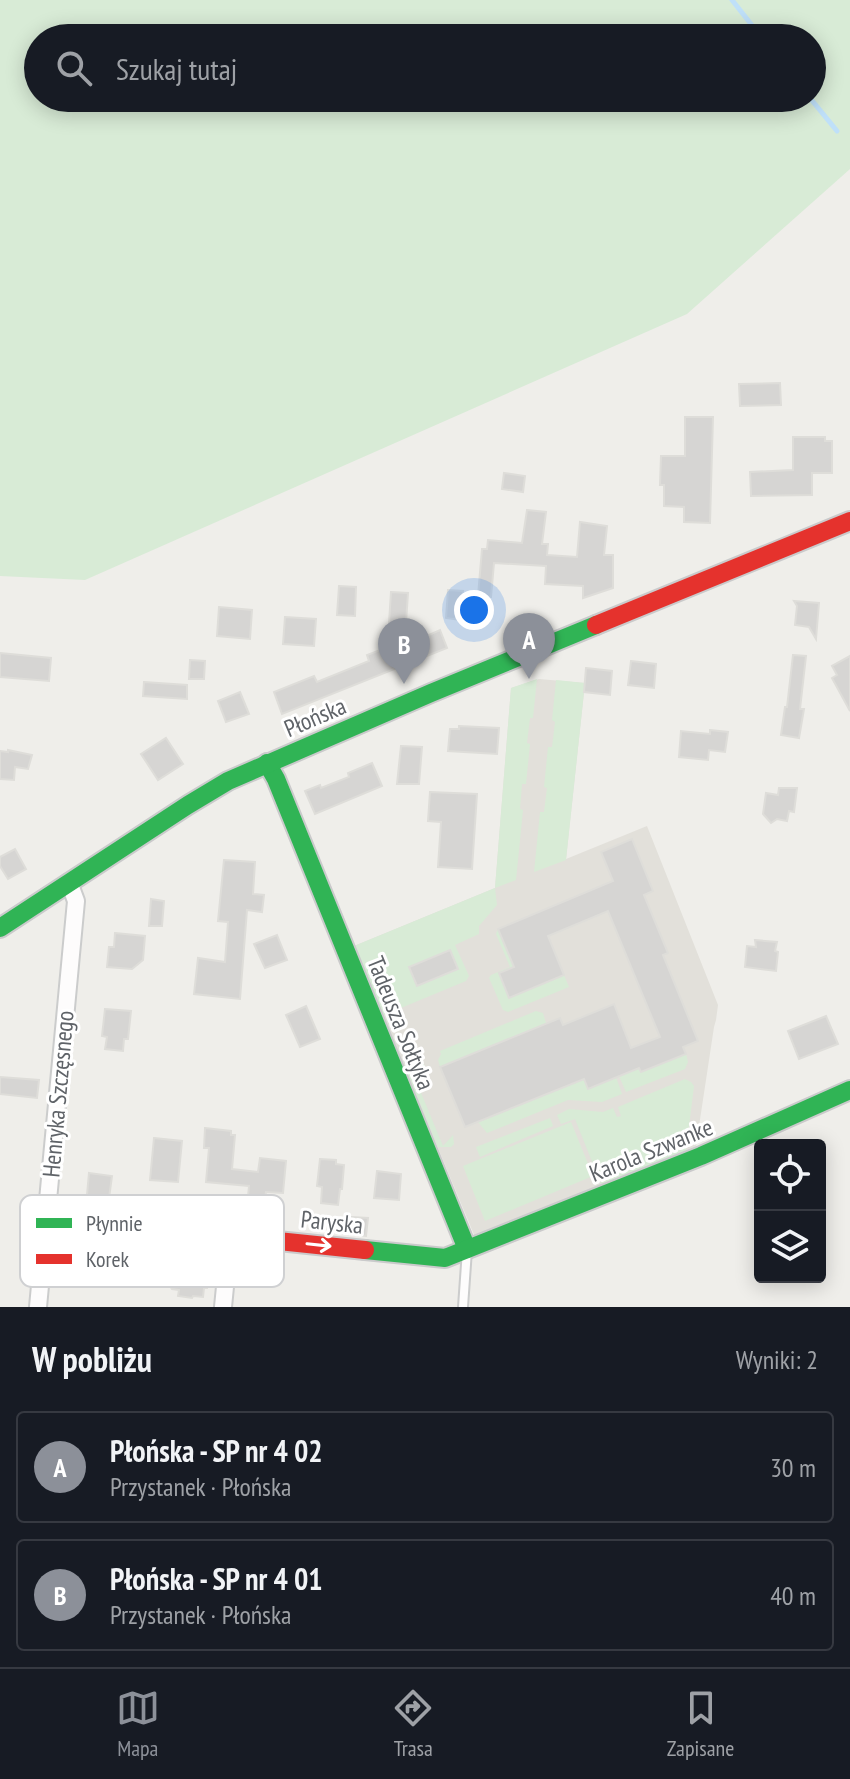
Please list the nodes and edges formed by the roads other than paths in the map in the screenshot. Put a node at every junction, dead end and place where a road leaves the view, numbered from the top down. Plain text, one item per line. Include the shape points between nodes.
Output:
1 (850, 521) edge
2 (267, 763) junction
3 (69, 882) junction
4 (0, 928) edge
5 (850, 1090) edge
6 (49, 1195) edge
7 (284, 1242) edge
8 (467, 1249) junction
9 (40, 1287) edge
10 (225, 1287) edge
11 (38, 1307) edge
12 (223, 1307) edge
13 (463, 1307) edge

1 - 2 street, Płońska
2 - 3 street, Płońska via 188,805
2 - 8 street, Tadeusza Sołtyka
3 - 4 street, Płońska
3 - 6 street, Henryka Szczęsnego via 76,901
5 - 8 street, Karola Szwanke
7 -> 8 street, Paryska via 445,1258
8 - 13 lane, Tadeusza Sołtyka
9 - 11 street, Henryka Szczęsnego
10 - 12 street

